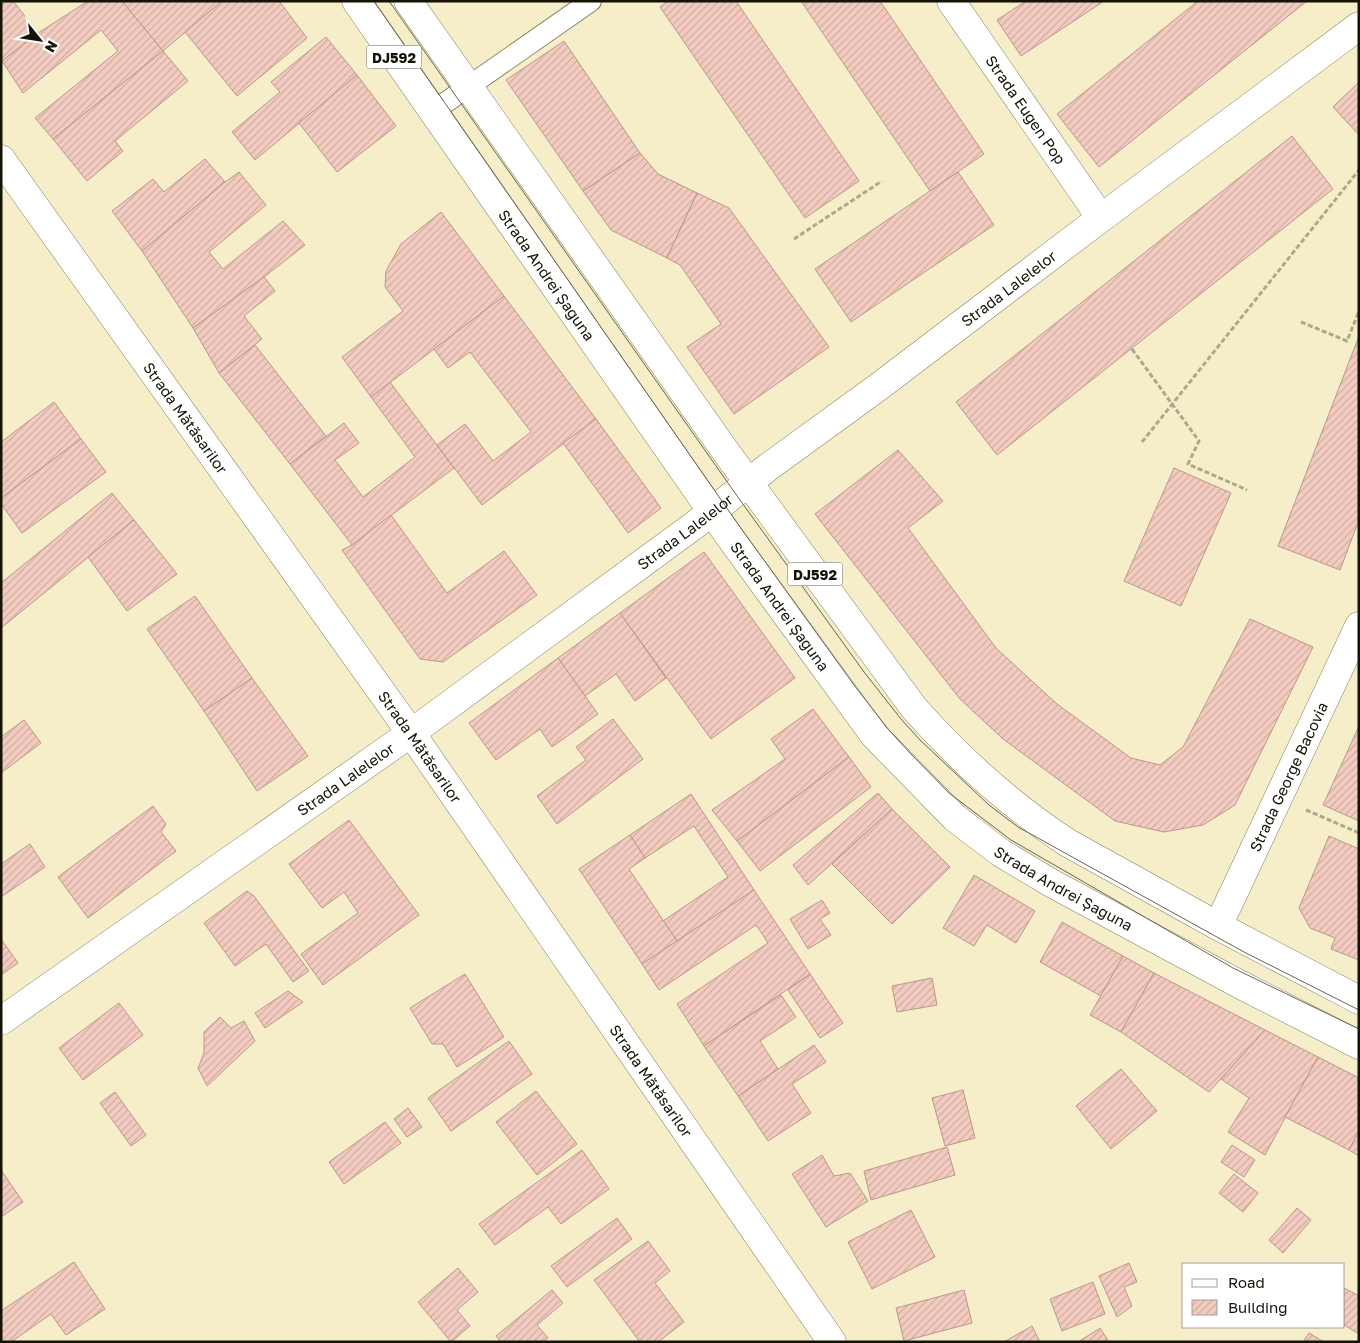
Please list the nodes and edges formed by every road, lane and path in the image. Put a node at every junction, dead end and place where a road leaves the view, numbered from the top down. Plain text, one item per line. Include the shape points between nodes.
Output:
1 (356, 1) edge
2 (408, 1) edge
3 (591, 1) edge
4 (951, 1) edge
5 (1359, 26) edge
6 (469, 87) junction
7 (432, 112) junction
8 (1, 159) edge
9 (1359, 170) edge
10 (882, 181) dead end
11 (1101, 218) junction
12 (794, 239) dead end
13 (1359, 311) edge
14 (1301, 322) dead end
15 (1132, 348) dead end
16 (1172, 404) junction
17 (1142, 442) dead end
18 (748, 482) junction
19 (1247, 490) dead end
20 (713, 512) junction
21 (1359, 626) edge
22 (411, 733) junction
23 (1278, 798) junction
24 (1359, 833) edge
25 (1218, 926) junction
26 (1359, 1000) edge
27 (1, 1021) edge
28 (1359, 1045) edge
29 (832, 1342) edge

1 - 7 street, Strada Andrei Șaguna / DJ592
2 - 6 street, DJ592
3 - 6 lane
4 - 11 street, Strada Eugen Pop
5 - 11 street, Strada Lalelelor
6 - 7 lane
6 - 18 street, DJ592
7 - 20 street, Strada Andrei Șaguna / DJ592
8 - 22 street, Strada Mătăsarilor
9 - 16 path
10 - 12 path
11 - 18 street, Strada Lalelelor
13 - 14 path via 1347,340
15 - 16 path
16 - 17 path
16 - 19 path via 1199,440 1188,464
18 - 20 street, Strada Lalelelor
18 - 25 street, DJ592 via 914,708 972,769 1068,843
20 - 22 street, Strada Lalelelor
20 - 28 street, Strada Andrei Șaguna / DJ592 via 874,735 954,818 1001,853 1053,884
21 - 23 street, Strada George Bacovia
22 - 27 street, Strada Lalelelor
22 - 29 street, Strada Mătăsarilor
23 - 24 path
23 - 25 street, Strada George Bacovia
25 - 26 street, DJ592

